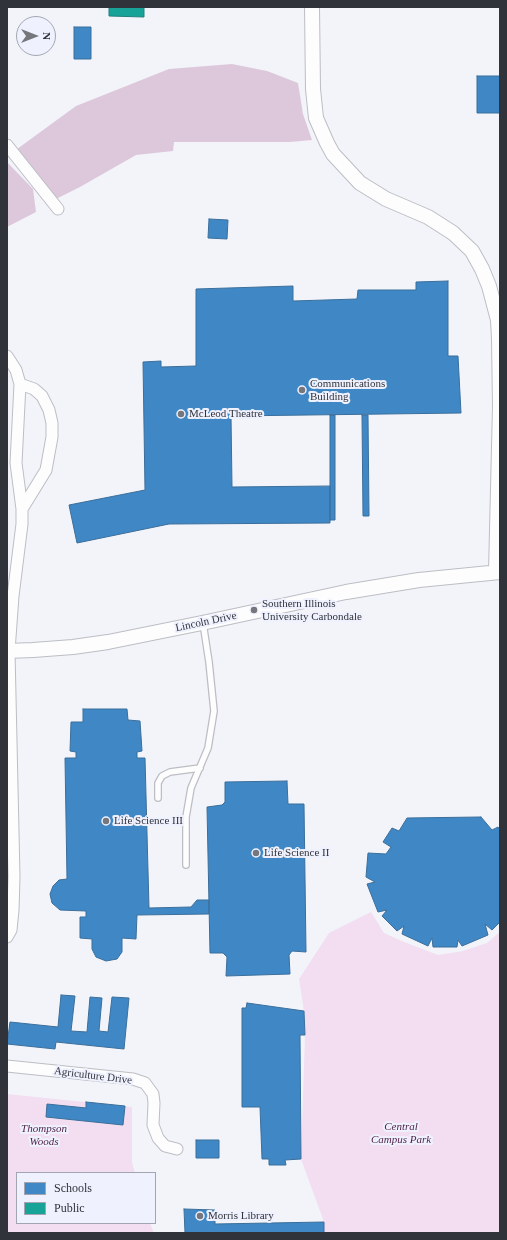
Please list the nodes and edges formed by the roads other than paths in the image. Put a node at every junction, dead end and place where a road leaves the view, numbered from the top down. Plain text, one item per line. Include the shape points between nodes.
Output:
1 (312, 7) edge
2 (7, 145) edge
3 (58, 209) dead end
4 (7, 356) edge
5 (20, 384) junction
6 (500, 406) edge
7 (22, 509) junction
8 (498, 572) edge
9 (202, 623) junction
10 (8, 651) edge
11 (200, 768) junction
12 (158, 798) dead end
13 (186, 865) dead end
14 (7, 937) edge
15 (7, 1066) edge
16 (177, 1149) dead end

1 - 6 street via 316,118 327,143 333,154 360,183 428,217 453,233 472,251 490,286 498,320
2 - 3 street
4 - 5 street via 16,370
5 - 7 street via 16,463
5 - 7 street via 34,389 42,396 52,423 46,470
6 - 8 street
7 - 10 street
8 - 9 street, Lincoln Drive via 419,580 346,592
9 - 10 street, Lincoln Drive via 108,642
9 - 11 lane via 214,711 208,748
10 - 14 street via 14,877 11,930
11 - 12 lane via 170,772 162,776 158,783
11 - 13 lane via 191,788 186,817
15 - 16 street, Agriculture Drive via 133,1079 145,1083 153,1094 153,1125 158,1138 165,1146

